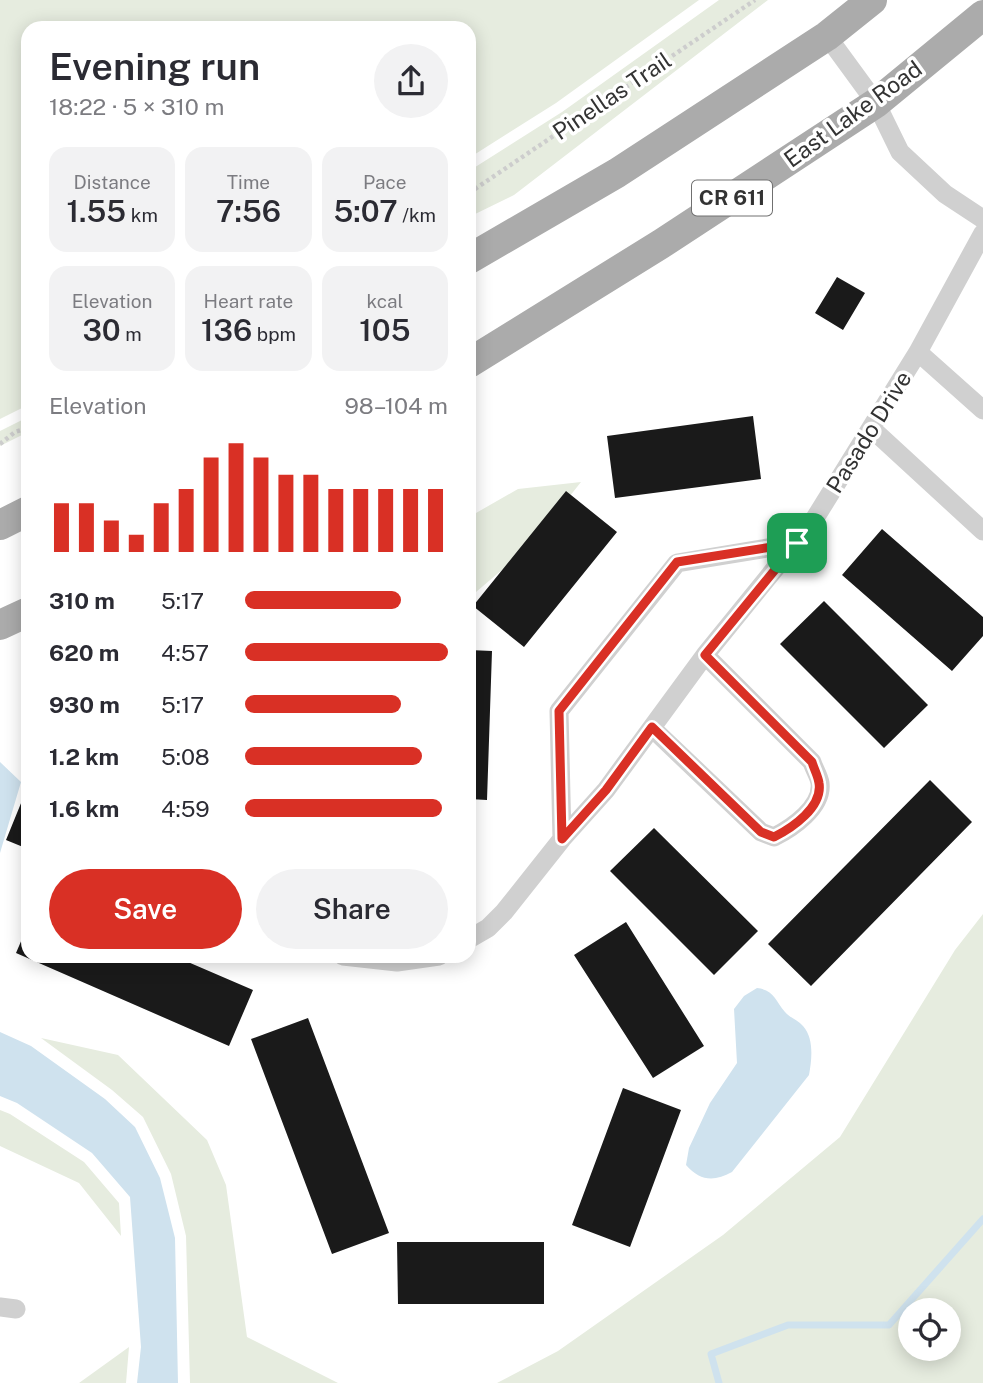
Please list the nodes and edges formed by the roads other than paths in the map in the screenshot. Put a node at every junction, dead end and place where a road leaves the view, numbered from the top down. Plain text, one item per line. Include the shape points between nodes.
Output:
1 (872, 0) edge
2 (983, 15) edge
3 (827, 36) junction
4 (876, 103) junction
5 (983, 219) edge
6 (983, 233) edge
7 (476, 255) edge
8 (918, 352) junction
9 (476, 359) edge
10 (983, 410) edge
11 (871, 428) junction
12 (21, 514) edge
13 (0, 525) edge
14 (983, 531) edge
15 (797, 543) junction
16 (21, 615) edge
17 (0, 625) edge
18 (705, 655) junction
19 (652, 727) junction
20 (562, 839) junction
21 (476, 935) edge

1 - 3 main road
2 - 4 main road, East Lake Road / CR 611
3 - 4 street
3 - 7 main road via 617,173
4 - 5 street via 900,152 945,194
4 - 9 main road, East Lake Road / CR 611
6 - 8 street, Pasado Drive
8 - 10 street
8 - 11 street, Pasado Drive
11 - 14 street
11 - 15 street, Pasado Drive
12 - 13 main road
15 - 18 street, Pasado Drive
15 - 20 street via 677,562 559,711
16 - 17 main road
18 - 19 street, Pasado Drive
18 - 19 street via 812,762 820,785 816,803 774,837 761,832
19 - 20 street, Pasado Drive via 606,790
20 - 21 street, Pasado Drive via 504,912

